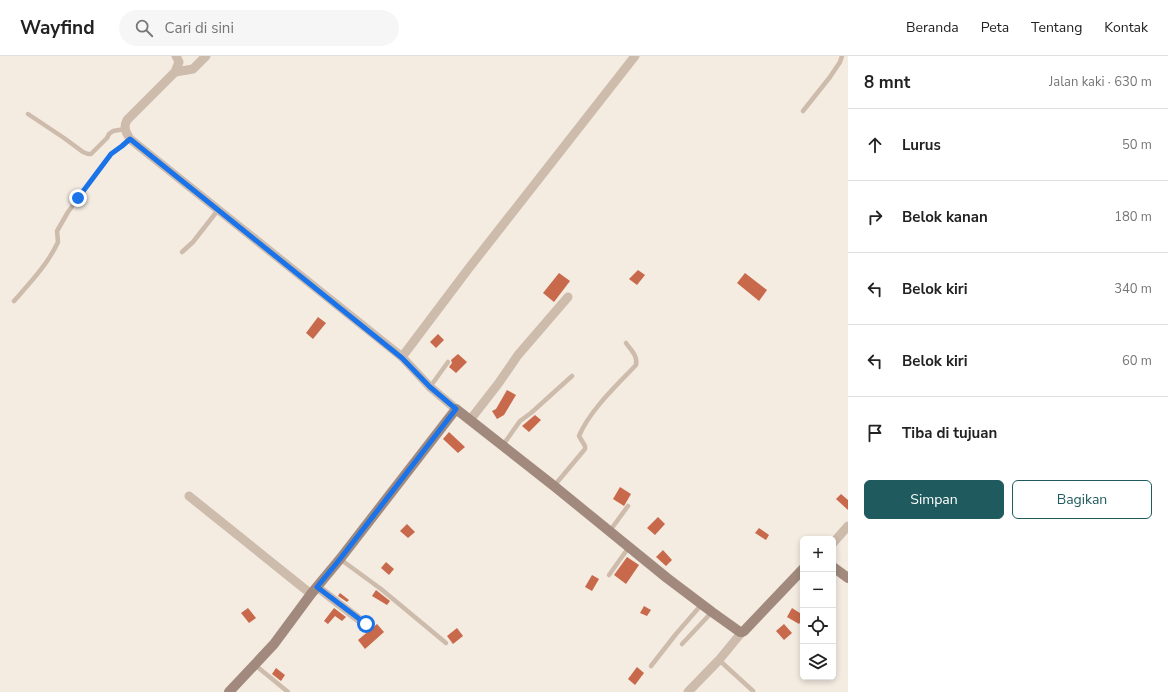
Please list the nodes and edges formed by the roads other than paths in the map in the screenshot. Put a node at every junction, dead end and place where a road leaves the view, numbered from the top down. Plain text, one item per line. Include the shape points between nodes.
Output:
1 (176, 56) edge
2 (206, 56) edge
3 (635, 56) edge
4 (842, 56) edge
5 (174, 72) junction
6 (803, 111) dead end
7 (28, 114) dead end
8 (125, 129) junction
9 (130, 139) junction
10 (218, 210) junction
11 (182, 252) dead end
12 (568, 297) dead end
13 (14, 301) dead end
14 (626, 343) dead end
15 (402, 358) junction
16 (448, 362) dead end
17 (572, 376) dead end
18 (430, 387) junction
19 (456, 409) junction
20 (470, 420) junction
21 (503, 446) junction
22 (554, 486) junction
23 (189, 496) dead end
24 (628, 506) dead end
25 (848, 526) edge
26 (609, 532) junction
27 (836, 540) edge
28 (629, 547) junction
29 (340, 559) junction
30 (836, 569) edge
31 (800, 572) edge
32 (609, 574) dead end
33 (848, 578) edge
34 (314, 590) junction
35 (702, 604) junction
36 (712, 612) junction
37 (366, 624) dead end
38 (742, 632) junction
39 (446, 643) dead end
40 (682, 644) dead end
41 (719, 660) junction
42 (255, 665) junction
43 (651, 666) dead end
44 (753, 691) dead end
45 (229, 692) edge
46 (288, 692) edge
47 (688, 692) edge

1 - 5 street via 179,62
2 - 5 street via 193,69
3 - 15 street
4 - 6 lane via 830,77
5 - 8 street via 131,115
7 - 8 lane via 88,154 91,154 113,131
8 - 9 street
9 - 10 street
9 - 13 lane via 111,154 68,212 58,227 58,242 52,254
10 - 11 lane
10 - 15 street
12 - 20 street via 518,355
14 - 22 lane via 635,354 636,365 587,421 579,436 585,449
15 - 18 street
16 - 18 lane
17 - 21 lane via 520,421
18 - 19 street
19 - 20 street
19 - 29 street
20 - 21 street
21 - 22 street
22 - 26 street
23 - 34 street
24 - 26 lane
25 - 27 street
26 - 28 street
28 - 32 lane
28 - 35 street
29 - 34 street
29 - 39 lane
30 - 33 street
31 - 38 street
34 - 37 street
34 - 42 street
35 - 36 street
35 - 43 lane
36 - 38 street
36 - 40 lane
38 - 41 street
41 - 44 lane
41 - 47 street
42 - 45 street
42 - 46 lane

